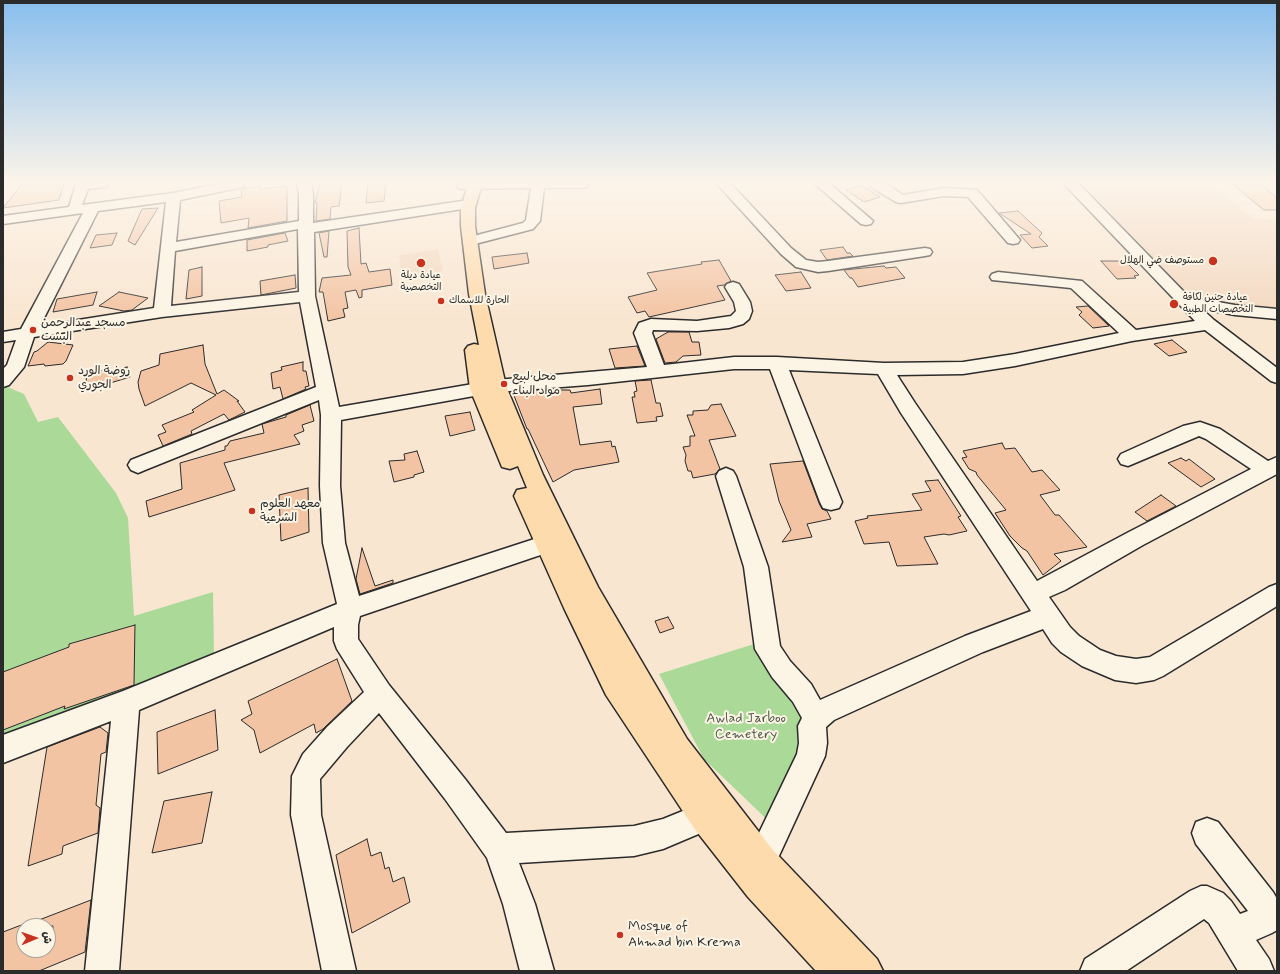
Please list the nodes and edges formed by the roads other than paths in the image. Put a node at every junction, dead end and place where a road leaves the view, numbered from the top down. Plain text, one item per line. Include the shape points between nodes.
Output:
1 (81, 229) edge
2 (170, 229) edge
3 (289, 229) edge
4 (305, 229) edge
5 (460, 229) edge
6 (470, 229) edge
7 (515, 229) edge
8 (766, 229) edge
9 (1004, 229) edge
10 (1115, 229) edge
11 (1013, 240) dead end
12 (471, 241) junction
13 (168, 248) junction
14 (925, 252) dead end
15 (998, 277) dead end
16 (733, 287) dead end
17 (306, 296) junction
18 (1184, 301) junction
19 (162, 312) junction
20 (1277, 314) edge
21 (1208, 324) junction
22 (27, 334) junction
23 (1132, 336) junction
24 (3, 337) edge
25 (777, 363) junction
26 (884, 369) junction
27 (658, 372) junction
28 (1277, 377) edge
29 (3, 381) edge
30 (488, 388) junction
31 (325, 390) junction
32 (331, 415) junction
33 (1128, 459) dead end
34 (138, 465) dead end
35 (1272, 468) edge
36 (726, 476) dead end
37 (831, 502) dead end
38 (555, 542) junction
39 (1032, 594) junction
40 (1277, 594) edge
41 (350, 609) junction
42 (1048, 616) junction
43 (380, 694) junction
44 (126, 702) junction
45 (816, 718) junction
46 (3, 749) edge
47 (705, 818) junction
48 (1207, 833) dead end
49 (499, 848) junction
50 (760, 860) junction
51 (1234, 933) junction
52 (102, 971) edge
53 (339, 971) edge
54 (537, 971) edge
55 (840, 971) edge
56 (865, 971) edge
57 (1097, 971) edge
58 (1256, 971) edge

1 - 22 street
2 - 13 street
3 - 13 street
4 - 17 street
5 - 30 main road
6 - 12 main road
7 - 12 street
8 - 14 street via 801,264 818,267
9 - 11 street
10 - 18 street
12 - 30 main road
13 - 19 street
15 - 23 street via 1076,284
16 - 27 street via 744,308 743,315 737,320 697,326 651,324 645,327 643,333
17 - 19 street
17 - 31 street
18 - 20 street via 1211,307
18 - 21 street
19 - 22 street
21 - 23 street
21 - 28 street
22 - 24 street
22 - 29 street via 15,367
23 - 26 street via 963,368
25 - 26 street
25 - 27 street via 734,362
25 - 37 street
26 - 39 street
27 - 30 street
30 - 32 street
30 - 38 main road via 532,475
31 - 32 street
31 - 34 street
32 - 41 street via 334,542
33 - 35 street via 1190,431 1200,430 1213,434
35 - 39 street via 1135,539 1069,577
36 - 45 street via 756,567 768,649 802,693
38 - 41 street
38 - 47 main road via 616,686
38 - 50 main road via 677,749
39 - 42 street
40 - 42 street via 1154,668 1136,670 1115,668 1079,652 1061,635
41 - 43 street via 346,641
41 - 44 street
42 - 45 street via 974,644 825,711
43 - 49 street
43 - 53 street via 337,737 306,776 306,815
44 - 46 street
44 - 52 street
45 - 50 street via 812,726 811,756
47 - 49 street via 663,834 634,841
47 - 55 main road via 760,885
48 - 51 street via 1262,903 1267,914 1261,922
49 - 54 street via 519,904
50 - 56 main road
51 - 57 street via 1216,907 1201,902
51 - 58 street

